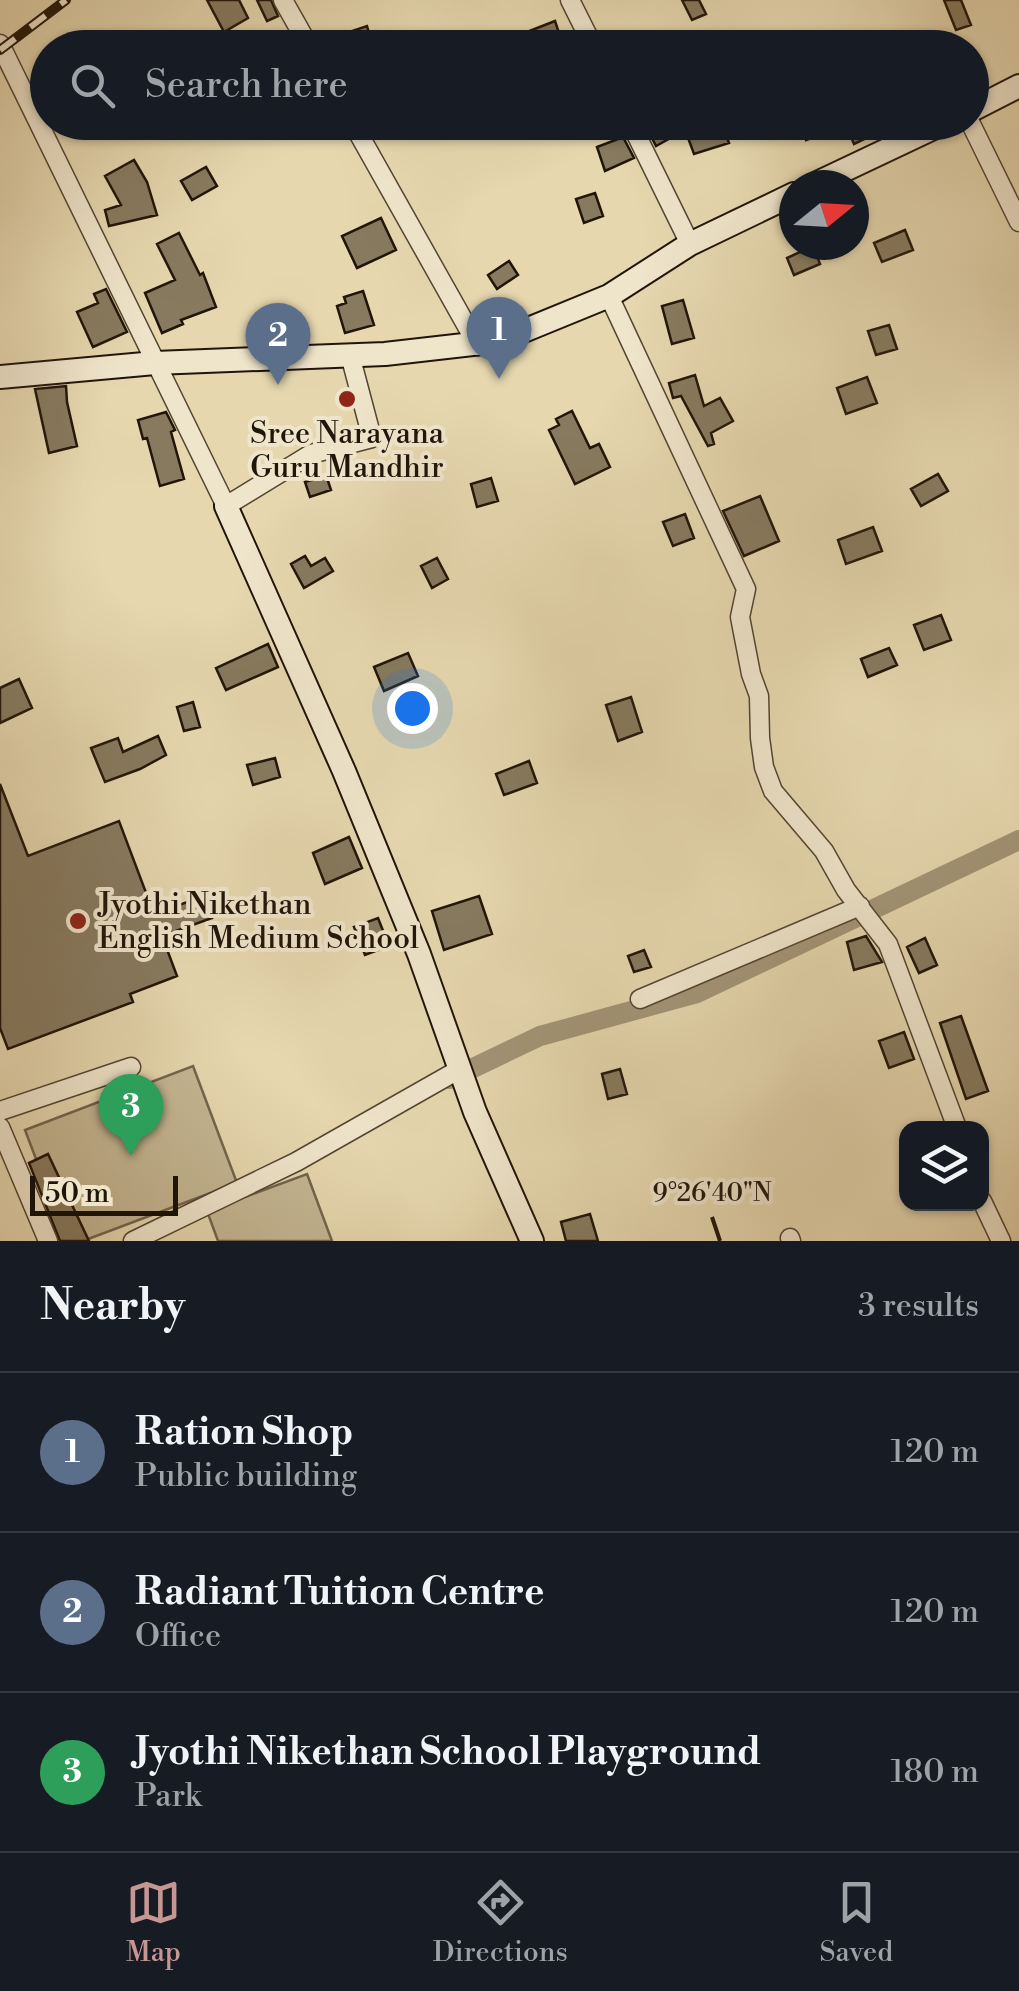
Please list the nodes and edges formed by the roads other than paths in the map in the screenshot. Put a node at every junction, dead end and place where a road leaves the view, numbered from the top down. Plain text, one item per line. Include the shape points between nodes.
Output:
1 (283, 0) edge
2 (570, 0) edge
3 (300, 30) edge
4 (585, 30) edge
5 (0, 44) edge
6 (1019, 86) edge
7 (989, 101) edge
8 (30, 106) edge
9 (47, 140) edge
10 (362, 140) edge
11 (639, 140) edge
12 (908, 140) edge
13 (979, 140) edge
14 (845, 170) edge
15 (779, 201) edge
16 (1019, 222) edge
17 (690, 244) junction
18 (609, 296) junction
19 (478, 346) junction
20 (350, 355) junction
21 (155, 363) junction
22 (0, 376) edge
23 (226, 506) junction
24 (867, 915) junction
25 (640, 998) dead end
26 (131, 1066) dead end
27 (462, 1074) junction
28 (0, 1112) edge
29 (954, 1121) edge
30 (0, 1128) edge
31 (987, 1211) edge
32 (48, 1241) edge
33 (133, 1241) edge
34 (532, 1241) edge
35 (1002, 1241) edge

1 - 3 street
2 - 4 street
5 - 8 street
6 - 7 main road
9 - 21 street
10 - 19 street
11 - 17 street
12 - 14 main road
13 - 16 street
15 - 17 main road
17 - 18 main road
18 - 19 main road
18 - 24 street via 746,589 740,617 773,791
19 - 20 main road
20 - 21 main road
20 - 23 street via 372,438 312,454
21 - 22 main road
21 - 23 street
23 - 27 main road via 344,771
24 - 25 street
24 - 29 street via 907,988
26 - 28 street
27 - 33 street
27 - 34 main road
30 - 32 street
31 - 35 street

